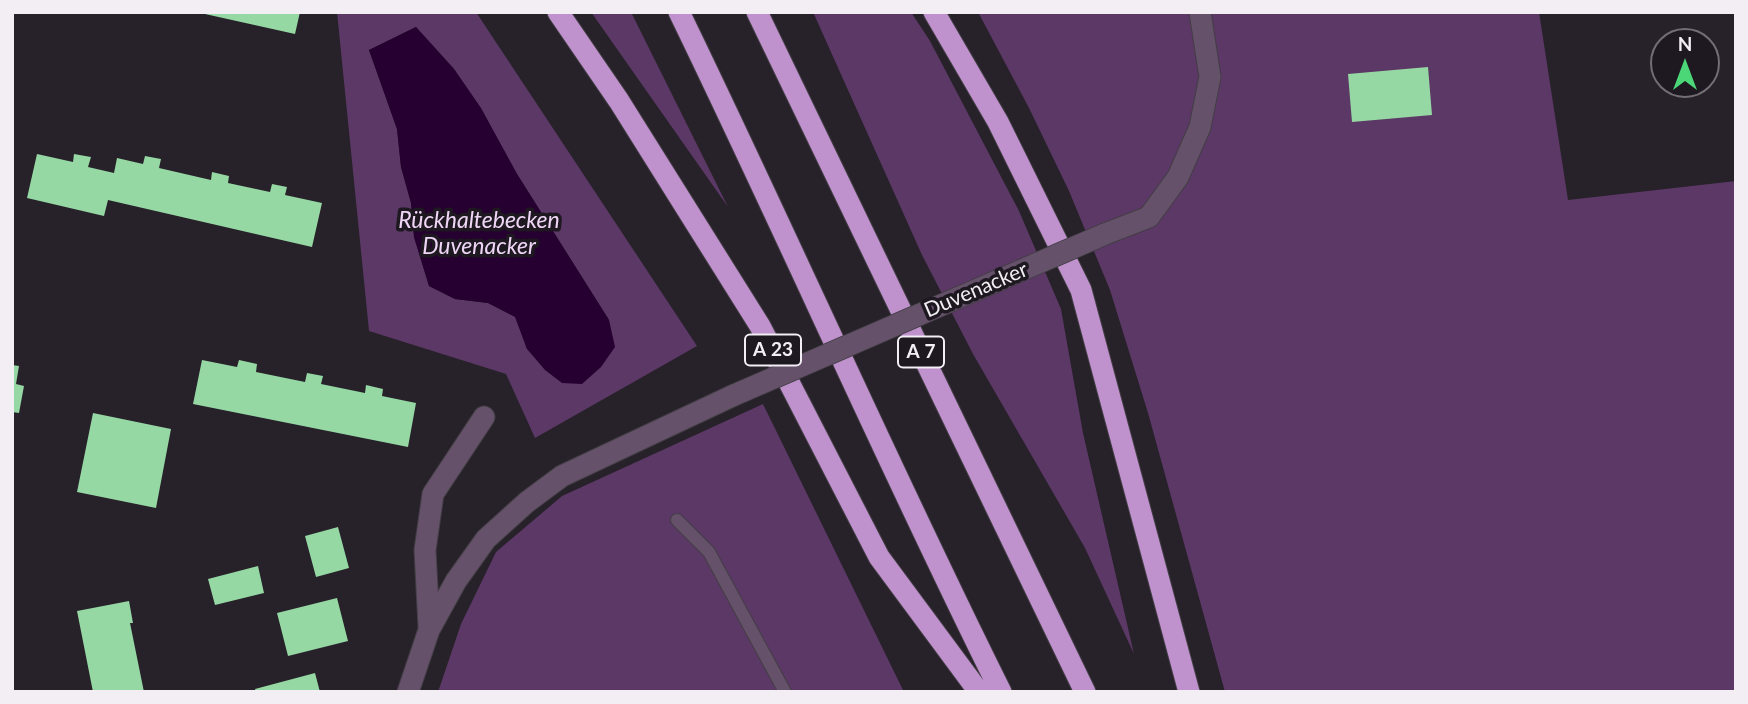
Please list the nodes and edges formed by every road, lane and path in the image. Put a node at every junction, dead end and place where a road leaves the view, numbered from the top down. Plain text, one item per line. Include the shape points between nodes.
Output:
1 (558, 12) edge
2 (679, 12) edge
3 (757, 12) edge
4 (934, 12) edge
5 (1200, 12) edge
6 (484, 417) dead end
7 (677, 520) dead end
8 (429, 630) junction
9 (408, 692) edge
10 (785, 692) edge
11 (979, 692) edge
12 (1001, 692) edge
13 (1084, 692) edge
14 (1189, 692) edge

1 - 11 highway, A 23 via 760,326 879,557
2 - 12 highway
3 - 13 highway, A 7
4 - 14 highway via 998,122 1081,290
5 - 8 street, Duvenacker, bridge via 1210,77 1200,128 1178,177 1149,217 732,396 562,476 486,539
6 - 8 street, Duvenacker via 433,494 425,550
7 - 10 lane via 709,552
8 - 9 street, Duvenacker

